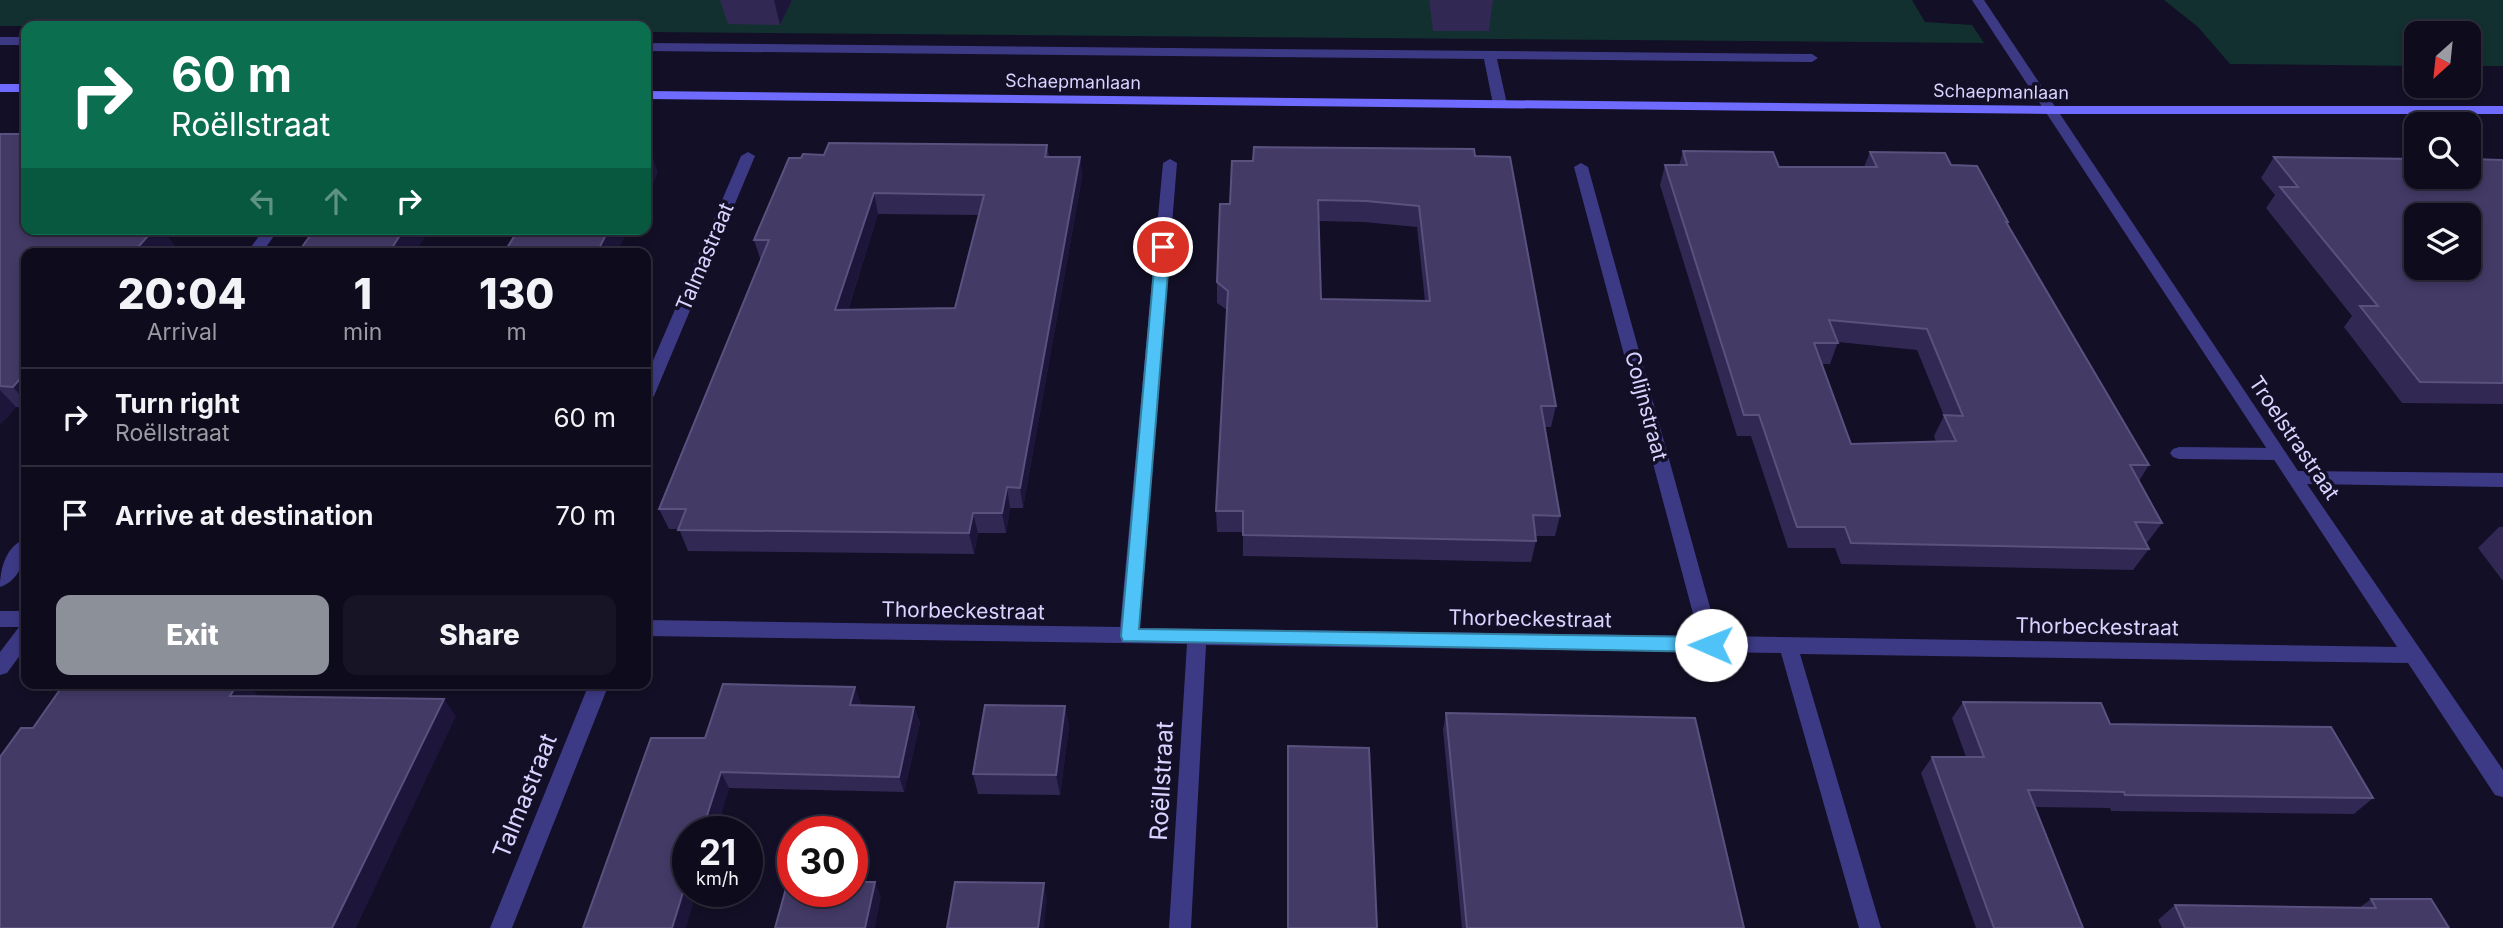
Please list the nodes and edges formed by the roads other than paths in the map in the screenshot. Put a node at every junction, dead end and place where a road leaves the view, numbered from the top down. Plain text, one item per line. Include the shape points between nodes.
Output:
1 (1978, 0) edge
2 (0, 41) edge
3 (21, 41) edge
4 (651, 47) edge
5 (1490, 55) junction
6 (1812, 58) dead end
7 (0, 88) edge
8 (21, 88) edge
9 (651, 95) edge
10 (1500, 104) junction
11 (2051, 110) junction
12 (2503, 110) edge
13 (748, 156) dead end
14 (1170, 163) dead end
15 (1581, 167) dead end
16 (651, 384) edge
17 (2179, 453) dead end
18 (2277, 454) junction
19 (2293, 477) junction
20 (2503, 480) edge
21 (21, 553) edge
22 (0, 580) edge
23 (0, 619) edge
24 (21, 619) edge
25 (651, 628) edge
26 (1129, 636) junction
27 (1197, 637) junction
28 (21, 639) edge
29 (1711, 645) junction
30 (1788, 645) junction
31 (2414, 655) junction
32 (0, 667) edge
33 (596, 689) edge
34 (2503, 788) edge
35 (501, 928) edge
36 (1180, 928) edge
37 (1870, 928) edge

1 - 11 street, Troelstrastraat
2 - 3 street
4 - 5 street, Schaepmanlaan
5 - 6 street, Schaepmanlaan
5 - 10 street
7 - 8 street
9 - 10 street, Schaepmanlaan
10 - 11 street, Schaepmanlaan
11 - 12 street, Schaepmanlaan
11 - 18 street, Troelstrastraat
13 - 16 street, Talmastraat
14 - 26 street
15 - 29 street, Colijnstraat
17 - 18 street
18 - 19 street, Troelstrastraat
19 - 20 street
19 - 31 street, Troelstrastraat
21 - 22 street
23 - 24 street
25 - 26 street, Thorbeckestraat
26 - 27 street, Thorbeckestraat
27 - 29 street, Thorbeckestraat
27 - 36 street, Roëllstraat
28 - 32 street
29 - 30 street, Thorbeckestraat
30 - 31 street, Thorbeckestraat
30 - 37 street
31 - 34 street, Troelstrastraat
33 - 35 street, Talmastraat

